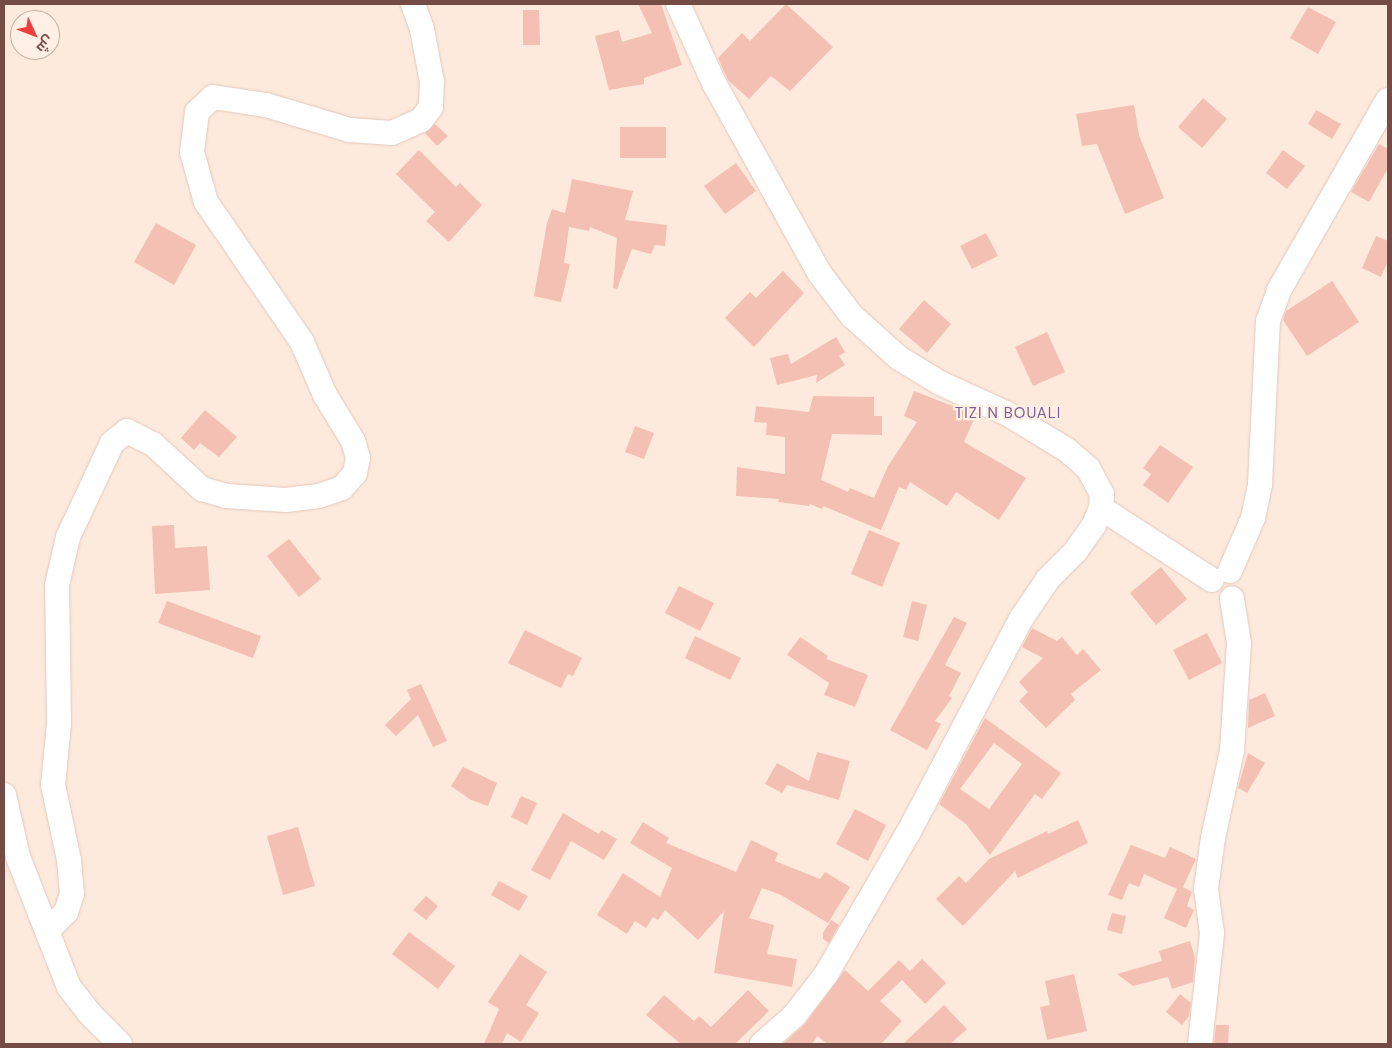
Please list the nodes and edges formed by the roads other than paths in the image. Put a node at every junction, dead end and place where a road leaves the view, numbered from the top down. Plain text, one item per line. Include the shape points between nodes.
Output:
1 (413, 4) edge
2 (678, 4) edge
3 (1388, 100) edge
4 (1101, 508) junction
5 (1221, 576) junction
6 (4, 795) edge
7 (47, 931) junction
8 (120, 1044) edge
9 (762, 1044) edge
10 (1200, 1044) edge

1 - 7 street via 422,30 432,82 431,106 420,120 392,133 350,130 266,104 213,97 197,112 192,152 206,202 302,342 325,395 353,440 358,458 355,474 342,488 319,496 286,500 226,496 202,489 153,444 127,431 112,443 68,537 57,586 59,724 53,785 69,860 72,894 66,912
2 - 4 street via 714,83 820,274 852,316 899,358 940,383 1008,414 1067,450 1088,468 1098,484
3 - 5 street via 1280,290 1268,321 1260,484 1253,518
4 - 5 street
4 - 9 street via 1076,551 1048,579 1021,619 908,833 826,973 794,1016
5 - 10 street via 1213,594 1225,601 1232,599 1239,643 1232,751 1213,838 1206,889 1212,933
6 - 7 street via 18,857
7 - 8 street via 69,987

